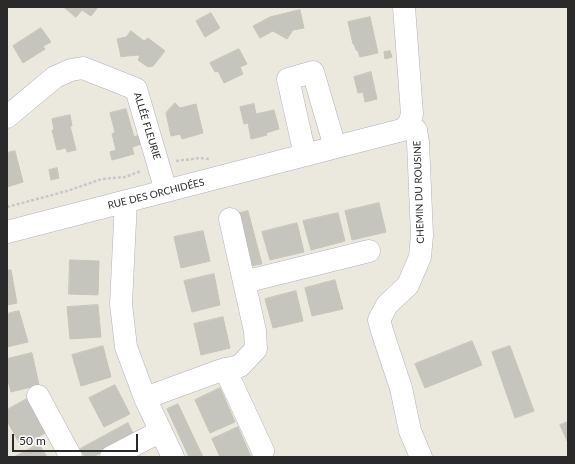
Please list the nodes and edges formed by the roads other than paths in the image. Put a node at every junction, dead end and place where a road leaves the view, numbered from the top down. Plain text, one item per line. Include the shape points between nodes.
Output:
1 (404, 7) edge
2 (7, 117) edge
3 (409, 124) junction
4 (335, 148) junction
5 (305, 155) junction
6 (166, 191) junction
7 (126, 201) junction
8 (230, 219) dead end
9 (7, 232) edge
10 (368, 252) dead end
11 (244, 282) junction
12 (225, 369) junction
13 (38, 396) dead end
14 (145, 398) junction
15 (161, 431) junction
16 (263, 452) dead end
17 (71, 457) edge
18 (111, 457) edge
19 (174, 457) edge
20 (421, 457) edge

1 - 3 street via 412,114
2 - 6 street, ALLÉE FLEURIE via 55,77 72,70 82,68 136,89
3 - 4 street, RUE DES ORCHIDÉES via 402,130
3 - 20 street, CHEMIN DU ROUSINE via 416,130 418,142 422,235 420,257 408,285 387,305 380,320 401,388 410,431
4 - 5 street, RUE DES ORCHIDÉES
4 - 5 street via 313,72 288,79
5 - 6 street, RUE DES ORCHIDÉES
6 - 7 street, RUE DES ORCHIDÉES
7 - 9 street, RUE DES ORCHIDÉES
7 - 14 street via 121,304 126,347
8 - 11 street
10 - 11 street
11 - 12 street via 255,331 256,349 240,366
12 - 14 street
12 - 16 street
13 - 17 street
14 - 15 street
15 - 18 street
15 - 19 street

